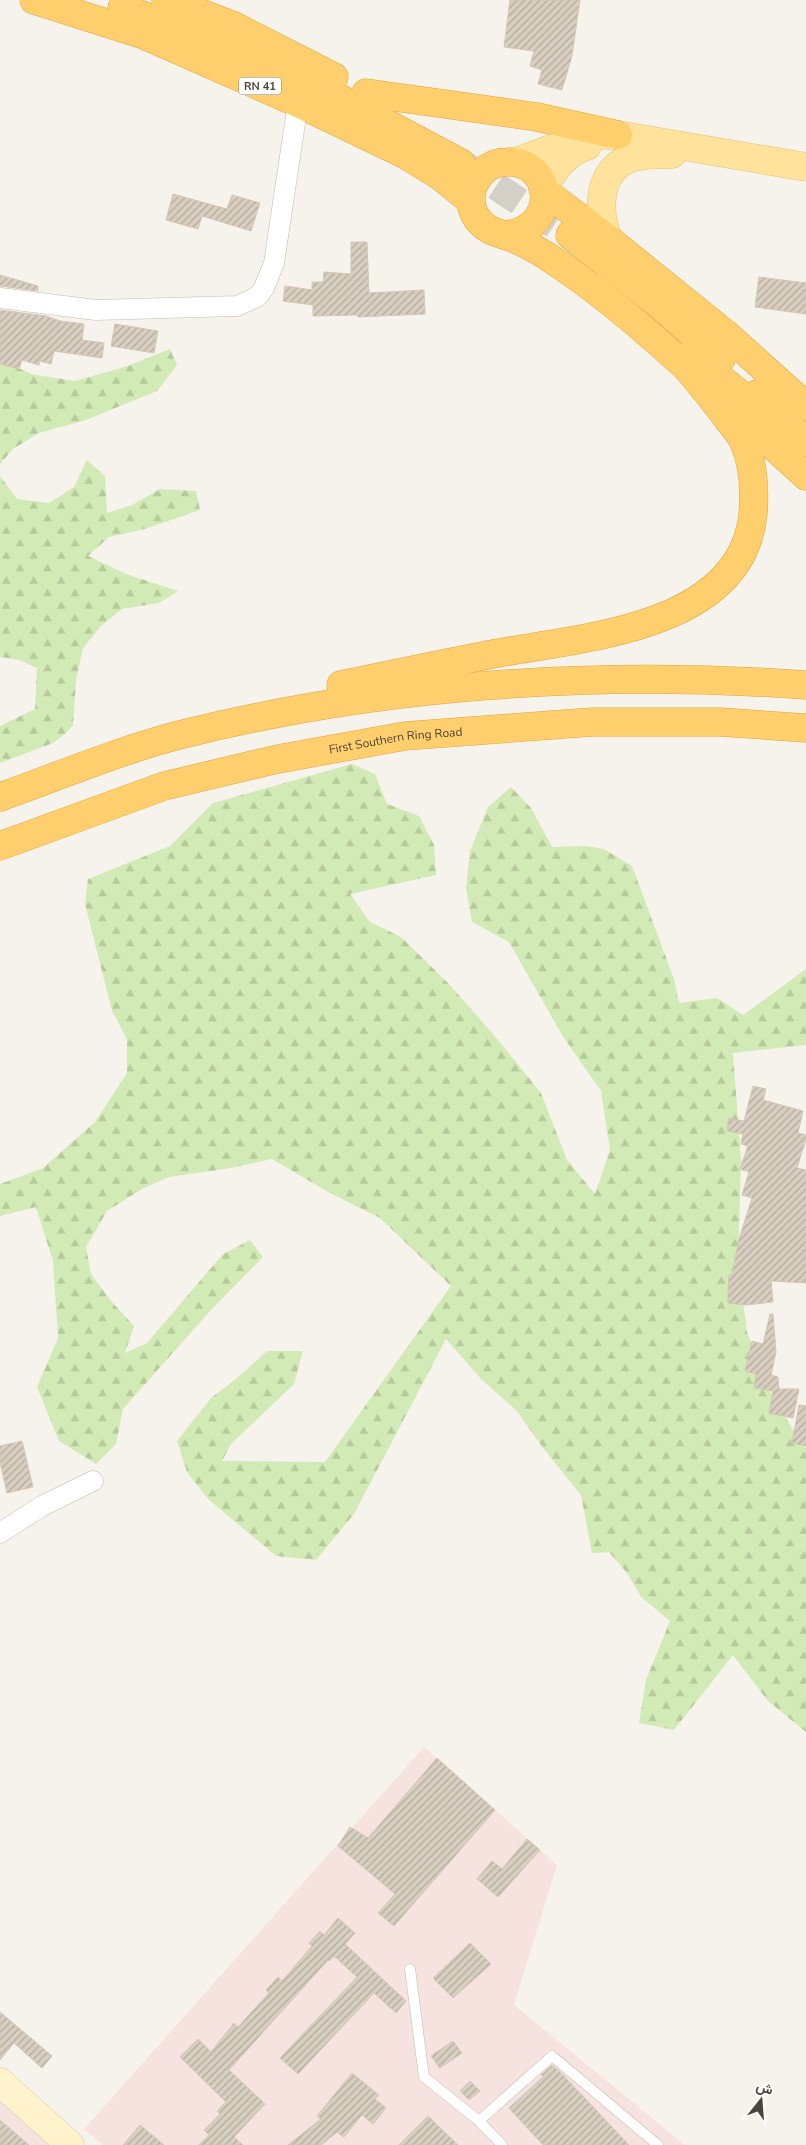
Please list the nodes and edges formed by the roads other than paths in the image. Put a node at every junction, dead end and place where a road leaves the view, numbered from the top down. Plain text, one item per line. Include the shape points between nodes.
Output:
1 (34, 0) edge
2 (97, 0) edge
3 (166, 0) edge
4 (366, 93) junction
5 (298, 103) junction
6 (618, 135) junction
7 (679, 153) junction
8 (508, 162) junction
9 (461, 163) tunnel mouth
10 (800, 167) edge
11 (544, 196) junction
12 (471, 201) junction
13 (570, 235) tunnel mouth
14 (506, 236) junction
15 (608, 239) junction
16 (0, 298) edge
17 (729, 365) junction
18 (687, 368) junction
19 (806, 406) edge
20 (806, 425) edge
21 (806, 442) edge
22 (806, 452) edge
23 (806, 476) edge
24 (806, 685) edge
25 (802, 731) edge
26 (180, 735) junction
27 (0, 797) edge
28 (0, 846) edge
29 (93, 1482) dead end
30 (0, 1533) edge
31 (410, 1969) dead end
32 (0, 2082) edge
33 (479, 2121) junction
34 (70, 2145) edge
35 (502, 2145) edge
36 (658, 2145) edge

1 - 5 highway, RN 41 via 152,38
2 - 9 highway via 185,30 239,53 343,100
3 - 4 highway via 232,25
4 - 6 highway via 537,117
4 - 8 highway
5 - 12 highway, RN 41 via 406,155 446,180
5 - 16 street via 277,251 264,288 257,297 236,306 96,310
6 - 8 main road via 580,138
6 - 10 main road
7 - 10 main road via 760,167
7 - 11 main road via 612,144 586,147 572,152 563,160
7 - 15 main road via 634,158 613,171 604,185 601,202 602,221
8 - 11 highway via 533,172
8 - 12 highway via 490,166 475,181
11 - 14 highway via 538,219 530,228
11 - 15 highway
11 - 22 highway via 549,230 560,246 733,387
12 - 14 highway via 473,212 486,228
13 - 17 highway
14 - 18 highway via 570,271
15 - 19 highway via 728,335
17 - 20 highway
17 - 21 highway
18 - 23 highway
18 - 26 highway via 742,439 753,477 752,526 741,553 726,575 706,594 676,611 636,627 325,689
24 - 26 highway via 623,680 406,693 281,713
25 - 28 highway, First Southern Ring Road via 720,722 592,722 405,736 278,759 164,786
26 - 27 highway
29 - 30 street via 42,1506
31 - 33 lane via 424,2077
32 - 34 main road
33 - 35 lane
33 - 36 lane via 552,2056

